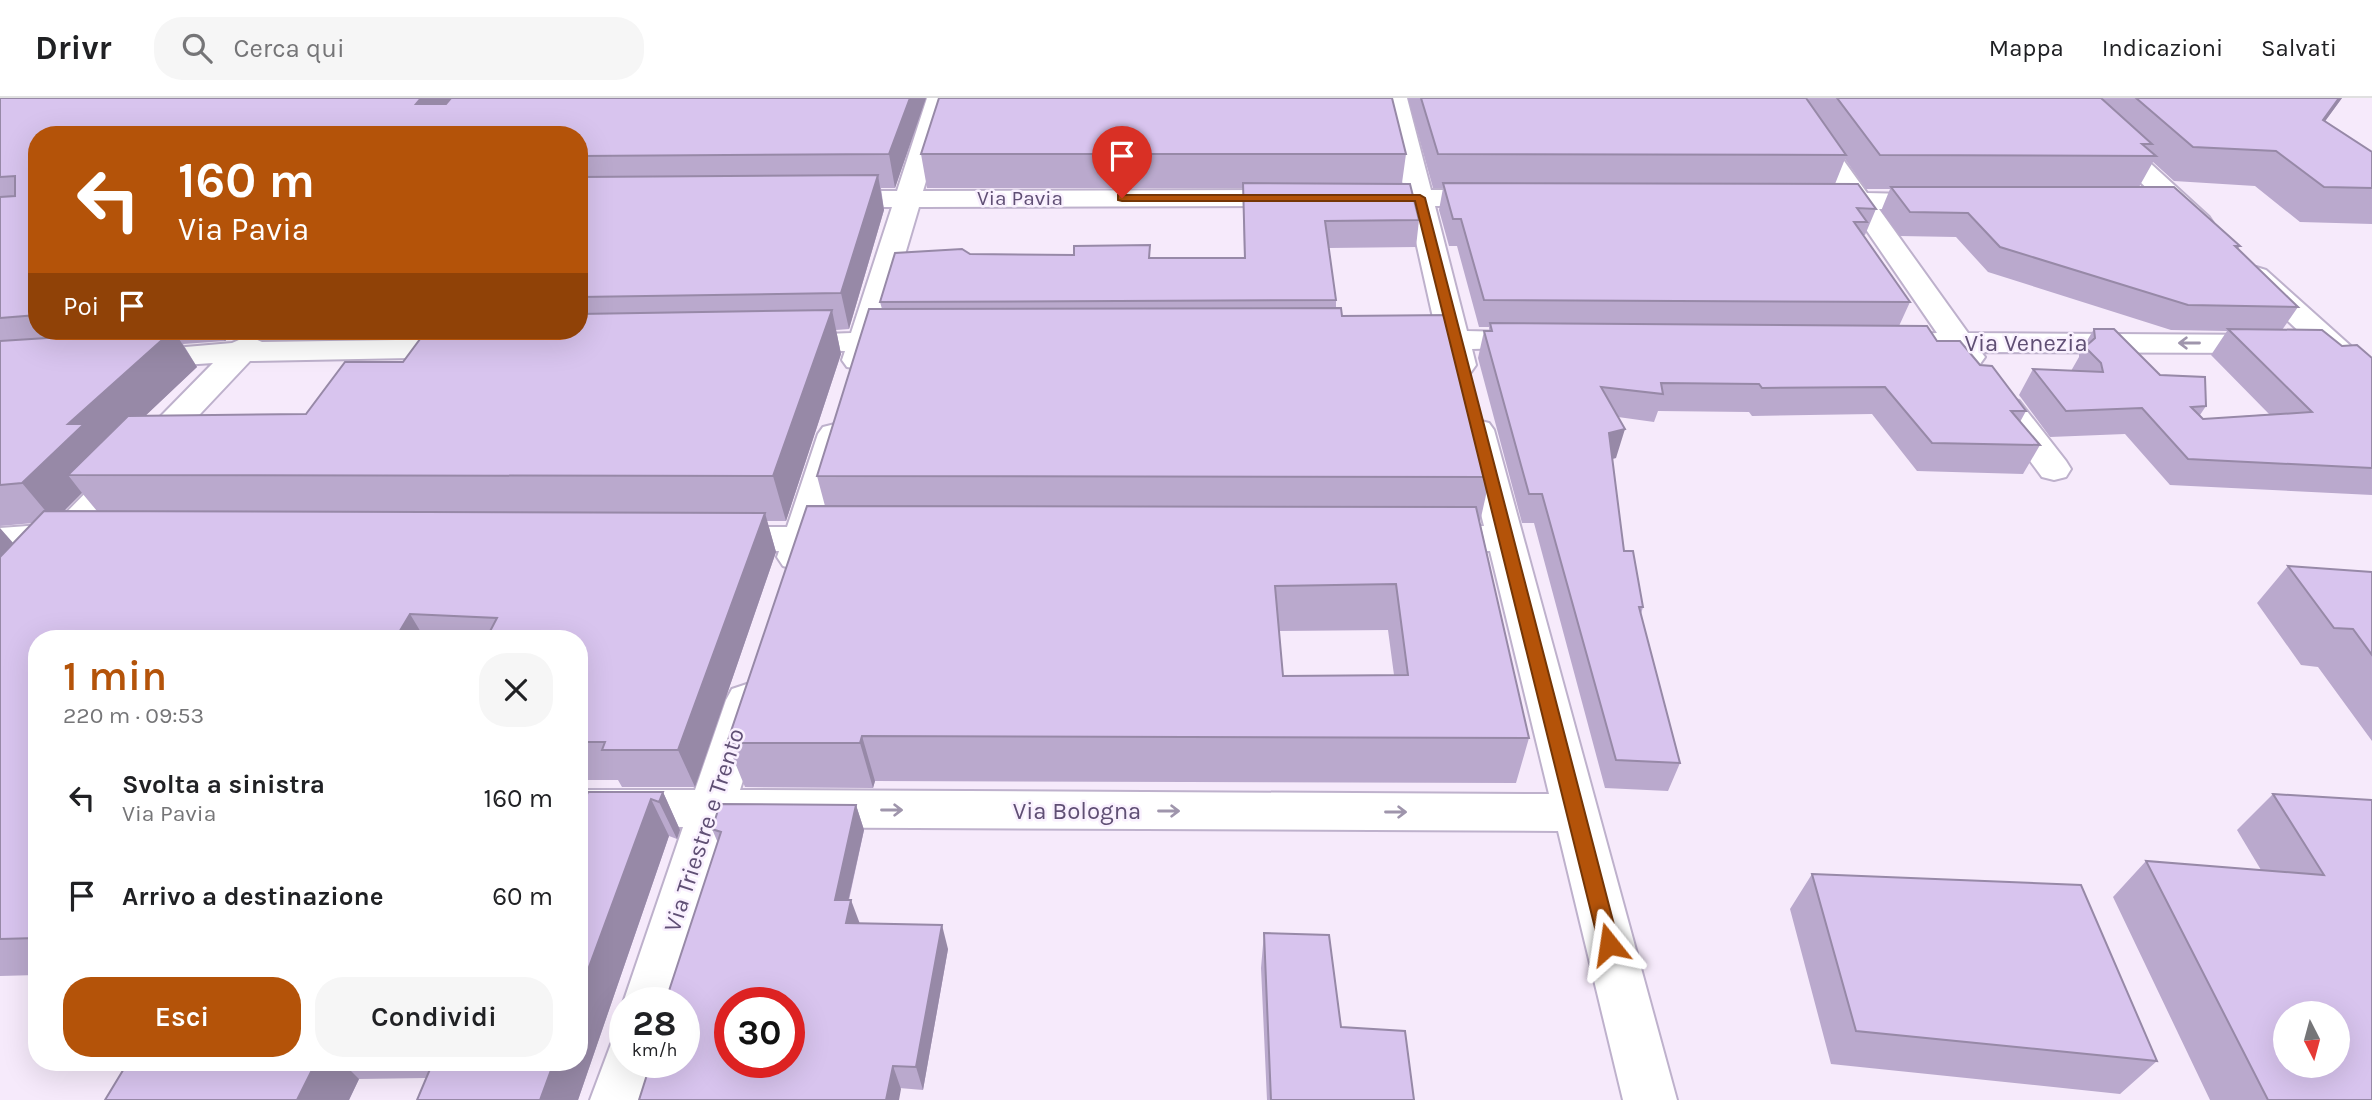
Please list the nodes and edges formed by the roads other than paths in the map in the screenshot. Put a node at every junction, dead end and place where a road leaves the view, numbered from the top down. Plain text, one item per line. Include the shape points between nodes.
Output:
1 (939, 98) edge
2 (1395, 98) edge
3 (1787, 98) edge
4 (2065, 98) edge
5 (1420, 198) junction
6 (803, 199) edge
7 (909, 199) junction
8 (1526, 199) edge
9 (1791, 200) edge
10 (1858, 201) junction
11 (1965, 201) edge
12 (2136, 201) edge
13 (2175, 201) junction
14 (1454, 339) junction
15 (1371, 340) edge
16 (1565, 340) edge
17 (864, 341) junction
18 (946, 341) edge
19 (251, 342) edge
20 (1883, 342) edge
21 (1957, 342) junction
22 (753, 343) edge
23 (2331, 344) junction
24 (490, 348) edge
25 (107, 361) edge
26 (2372, 382) edge
27 (2054, 469) dead end
28 (66, 535) junction
29 (108, 535) edge
30 (691, 538) edge
31 (1394, 538) edge
32 (1504, 538) junction
33 (802, 539) junction
34 (885, 539) edge
35 (0, 540) edge
36 (785, 590) edge
37 (0, 603) edge
38 (758, 667) edge
39 (588, 808) edge
40 (710, 809) junction
41 (1574, 813) junction
42 (653, 987) edge
43 (624, 1078) edge
44 (617, 1100) edge
45 (1650, 1100) edge

1 - 7 street
2 - 5 street
3 - 10 street
4 - 13 street
5 - 7 street, Via Pavia
5 - 8 street, Via Pavia
5 - 14 street
6 - 7 street, Via Pavia
7 - 17 street
9 - 10 street
10 - 11 street
10 - 21 street
12 - 13 street
13 - 23 street
14 - 15 street
14 - 16 street
14 - 32 street
17 - 18 street
17 - 22 street
17 - 33 street
19 - 24 street
19 - 25 street
19 - 28 street
20 - 21 street, Via Venezia
23 -> 21 street, Via Venezia
21 - 27 street
23 - 26 street
28 - 29 street
28 - 35 street
28 - 37 street
30 - 33 street
31 - 32 street
32 - 41 street
33 - 34 street
33 - 36 street
38 - 40 street, Via Triestre e Trento
39 - 40 street, Via Bologna
40 -> 41 street, Via Bologna
40 - 42 street, Via Triestre e Trento
41 - 45 street
43 - 44 street

